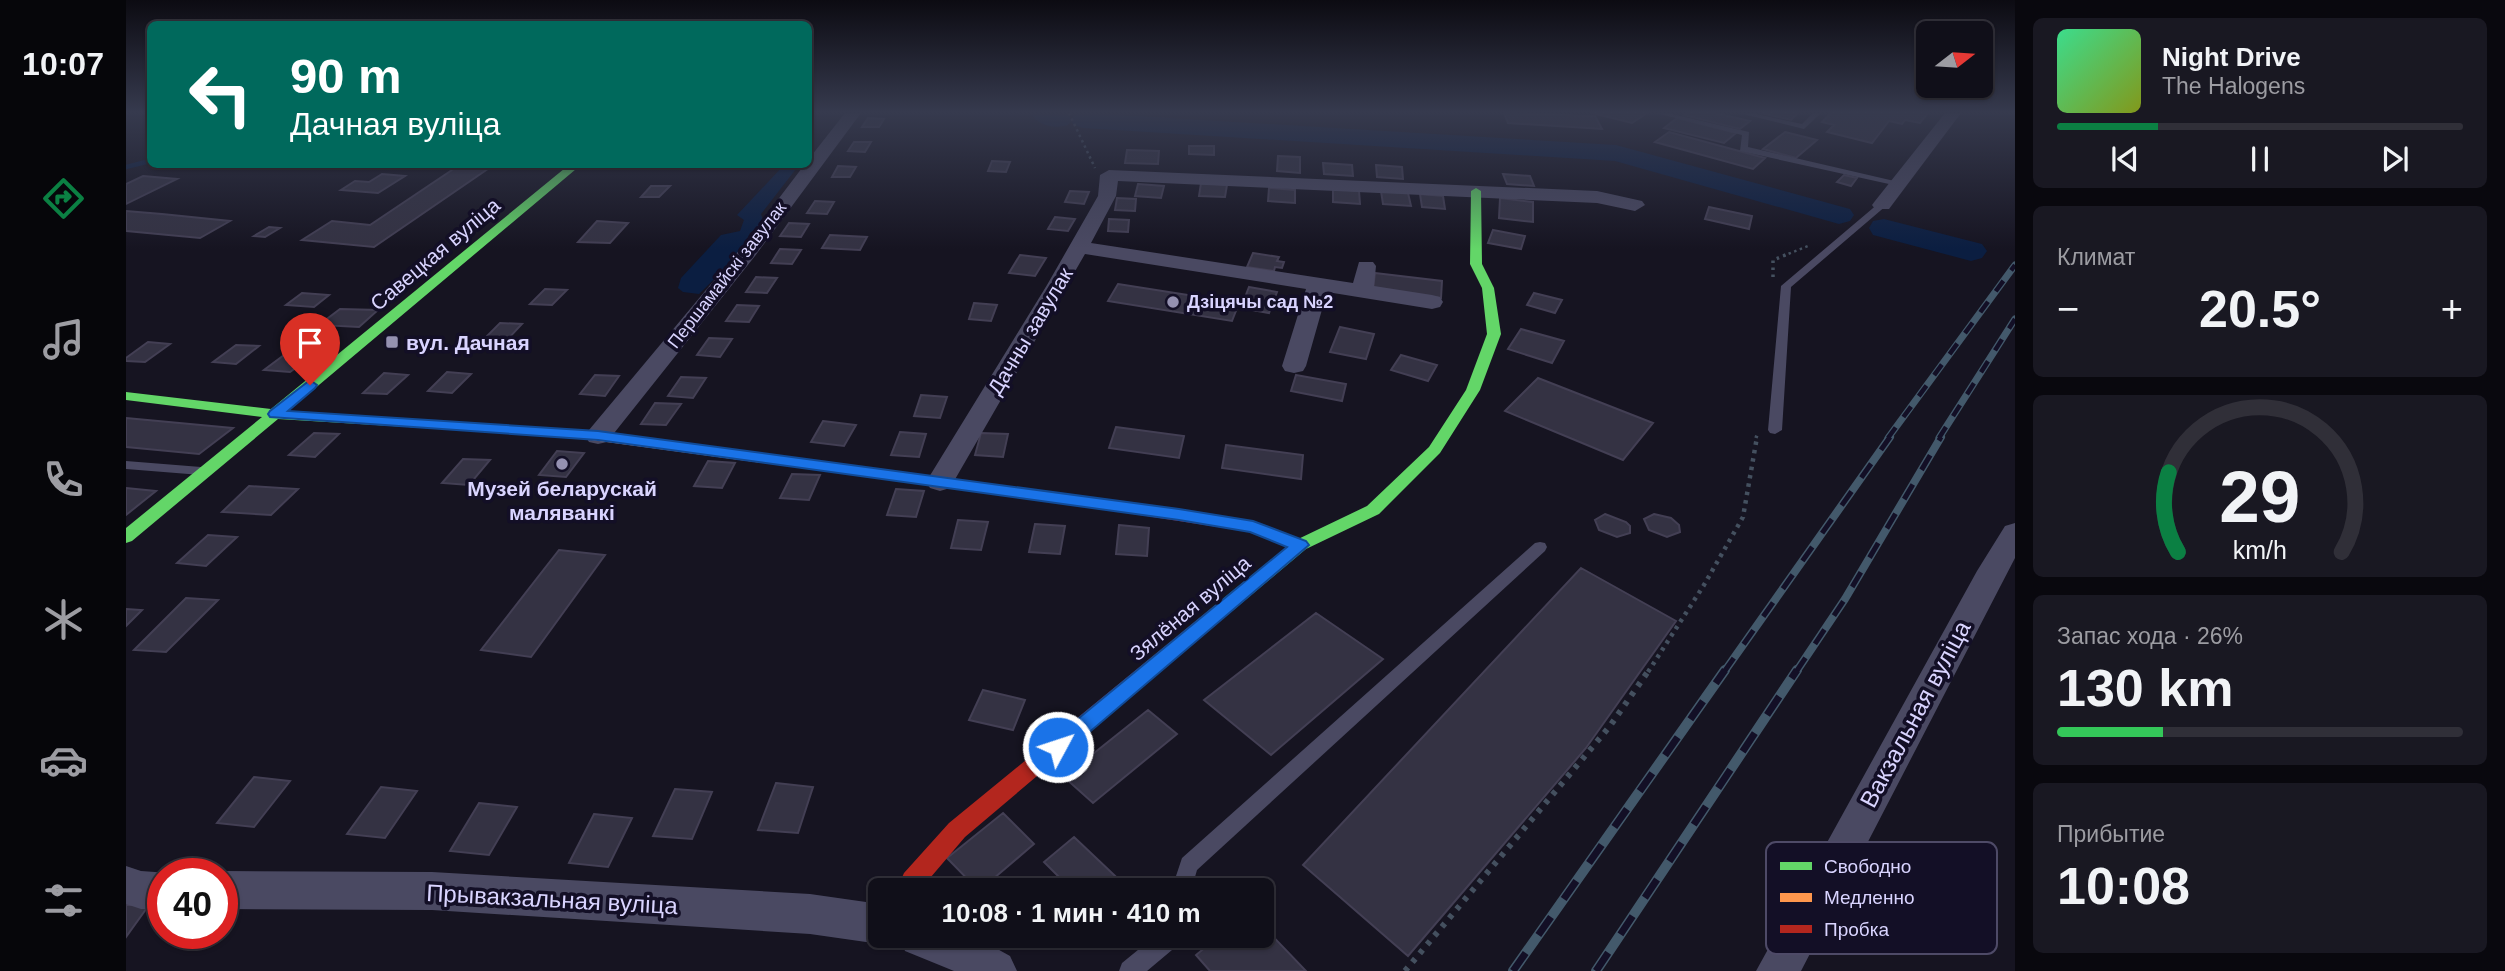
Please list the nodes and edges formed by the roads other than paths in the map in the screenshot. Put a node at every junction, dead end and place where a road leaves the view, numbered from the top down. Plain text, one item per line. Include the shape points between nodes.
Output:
1 (1785, 158) edge
2 (1917, 158) edge
3 (572, 168) edge
4 (811, 168) edge
5 (1898, 183) junction
6 (1476, 191) junction
7 (1635, 205) dead end
8 (1882, 205) joint
9 (1079, 247) junction
10 (1366, 266) dead end
11 (1318, 284) junction
12 (1363, 291) junction
13 (1432, 302) dead end
14 (1294, 366) dead end
15 (126, 396) edge
16 (275, 414) junction
17 (1775, 430) dead end
18 (598, 436) junction
19 (126, 465) edge
20 (206, 471) junction
21 (940, 482) junction
22 (2015, 533) edge
23 (126, 537) edge
24 (1300, 545) junction
25 (1540, 547) dead end
26 (1848, 842) edge
27 (915, 878) edge
28 (1185, 878) edge
29 (126, 886) edge
30 (147, 890) edge
31 (238, 890) edge
32 (868, 922) edge
33 (950, 948) edge
34 (1158, 948) edge
35 (1788, 954) edge
36 (995, 971) edge
37 (1130, 971) edge
38 (1779, 971) edge

1 - 5 lane
2 - 5 street
3 - 16 street, Савецкая вуліца
4 - 18 street, Першамайскі завулак
5 - 8 street
6 - 7 street via 1597,197
6 - 9 street, Дачны завулак via 1109,175 1107,196
6 - 24 street, Зялёная вуліца via 1476,264 1488,288 1494,334 1473,390 1435,450 1373,510
8 - 17 lane via 1786,285
9 - 11 street
9 - 21 street, Дачны завулак
10 - 12 street
11 - 12 street
11 - 14 street
12 - 13 street
15 - 16 street
16 - 18 street
16 - 20 street, Савецкая вуліца
18 - 21 street
19 - 20 lane
20 - 23 street, Савецкая вуліца
21 - 24 street via 1191,516 1253,527
22 - 26 street, Вакзальная вуліца
24 - 27 street, Зялёная вуліца via 957,830
25 - 28 lane via 1189,865
29 - 30 street
31 - 32 street, Прывакзальная вуліца via 432,891 810,914
33 - 36 street
34 - 37 lane
35 - 38 street, Вакзальная вуліца

